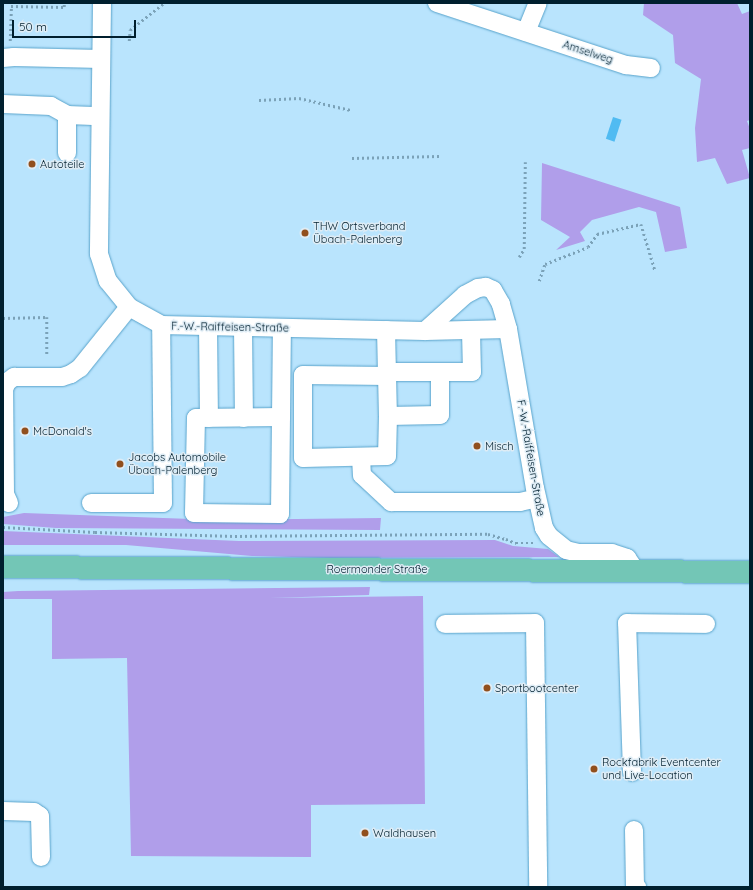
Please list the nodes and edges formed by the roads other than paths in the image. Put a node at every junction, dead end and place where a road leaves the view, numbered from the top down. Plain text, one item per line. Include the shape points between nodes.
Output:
1 (102, 3) edge
2 (438, 3) edge
3 (538, 3) edge
4 (526, 32) junction
5 (6, 52) edge
6 (101, 59) junction
7 (651, 68) dead end
8 (3, 104) edge
9 (67, 115) junction
10 (100, 116) junction
11 (67, 153) dead end
12 (129, 307) junction
13 (161, 325) junction
14 (208, 326) junction
15 (243, 327) junction
16 (282, 328) junction
17 (508, 329) junction
18 (386, 330) junction
19 (471, 330) junction
20 (426, 331) junction
21 (440, 372) junction
22 (387, 374) junction
23 (388, 416) junction
24 (209, 418) junction
25 (244, 418) junction
26 (281, 418) junction
27 (361, 457) junction
28 (537, 498) junction
29 (9, 503) dead end
30 (91, 503) dead end
31 (8, 564) edge
32 (635, 570) junction
33 (750, 572) edge
34 (445, 624) dead end
35 (706, 624) dead end
36 (632, 772) dead end
37 (3, 811) edge
38 (634, 830) dead end
39 (41, 857) dead end
40 (538, 887) edge
41 (637, 887) edge

1 - 6 street, F.-W.-Raiffeisen-Straße
2 - 4 street, Amselweg
3 - 4 street
4 - 7 street, Amselweg via 626,65
5 - 6 street via 14,57
6 - 10 street, F.-W.-Raiffeisen-Straße
8 - 9 street via 51,106
9 - 10 street
9 - 11 street
10 - 12 street, F.-W.-Raiffeisen-Straße via 99,254 108,281
12 - 13 street, F.-W.-Raiffeisen-Straße
12 - 29 street via 80,368 71,374 14,377 7,382 4,389 5,494
13 - 14 street, F.-W.-Raiffeisen-Straße
13 - 30 street via 163,503
14 - 15 street, F.-W.-Raiffeisen-Straße
14 - 24 street
15 - 16 street, F.-W.-Raiffeisen-Straße
15 - 25 street
16 - 18 street, F.-W.-Raiffeisen-Straße
16 - 26 street
17 - 19 street, F.-W.-Raiffeisen-Straße
17 - 20 street, F.-W.-Raiffeisen-Straße via 501,304 493,290 486,287 465,294
17 - 28 street, F.-W.-Raiffeisen-Straße
18 - 20 street, F.-W.-Raiffeisen-Straße
18 - 22 street
19 - 20 street, F.-W.-Raiffeisen-Straße
19 - 21 street via 472,372
21 - 22 street
21 - 23 street via 440,415
22 - 23 street
22 - 27 street via 303,375 303,458
23 - 27 street via 387,456
24 - 25 street
24 - 26 street via 196,418 194,513 280,514
25 - 26 street
27 - 28 street via 362,475 392,502 520,502
28 - 32 street, F.-W.-Raiffeisen-Straße via 544,528 549,536 566,550 579,553 612,552 627,558
31 - 32 main road, Roermonder Straße
32 - 33 main road, Roermonder Straße
34 - 40 street via 535,623
35 - 36 street via 627,623
37 - 39 street via 34,812 40,816
38 - 41 street

